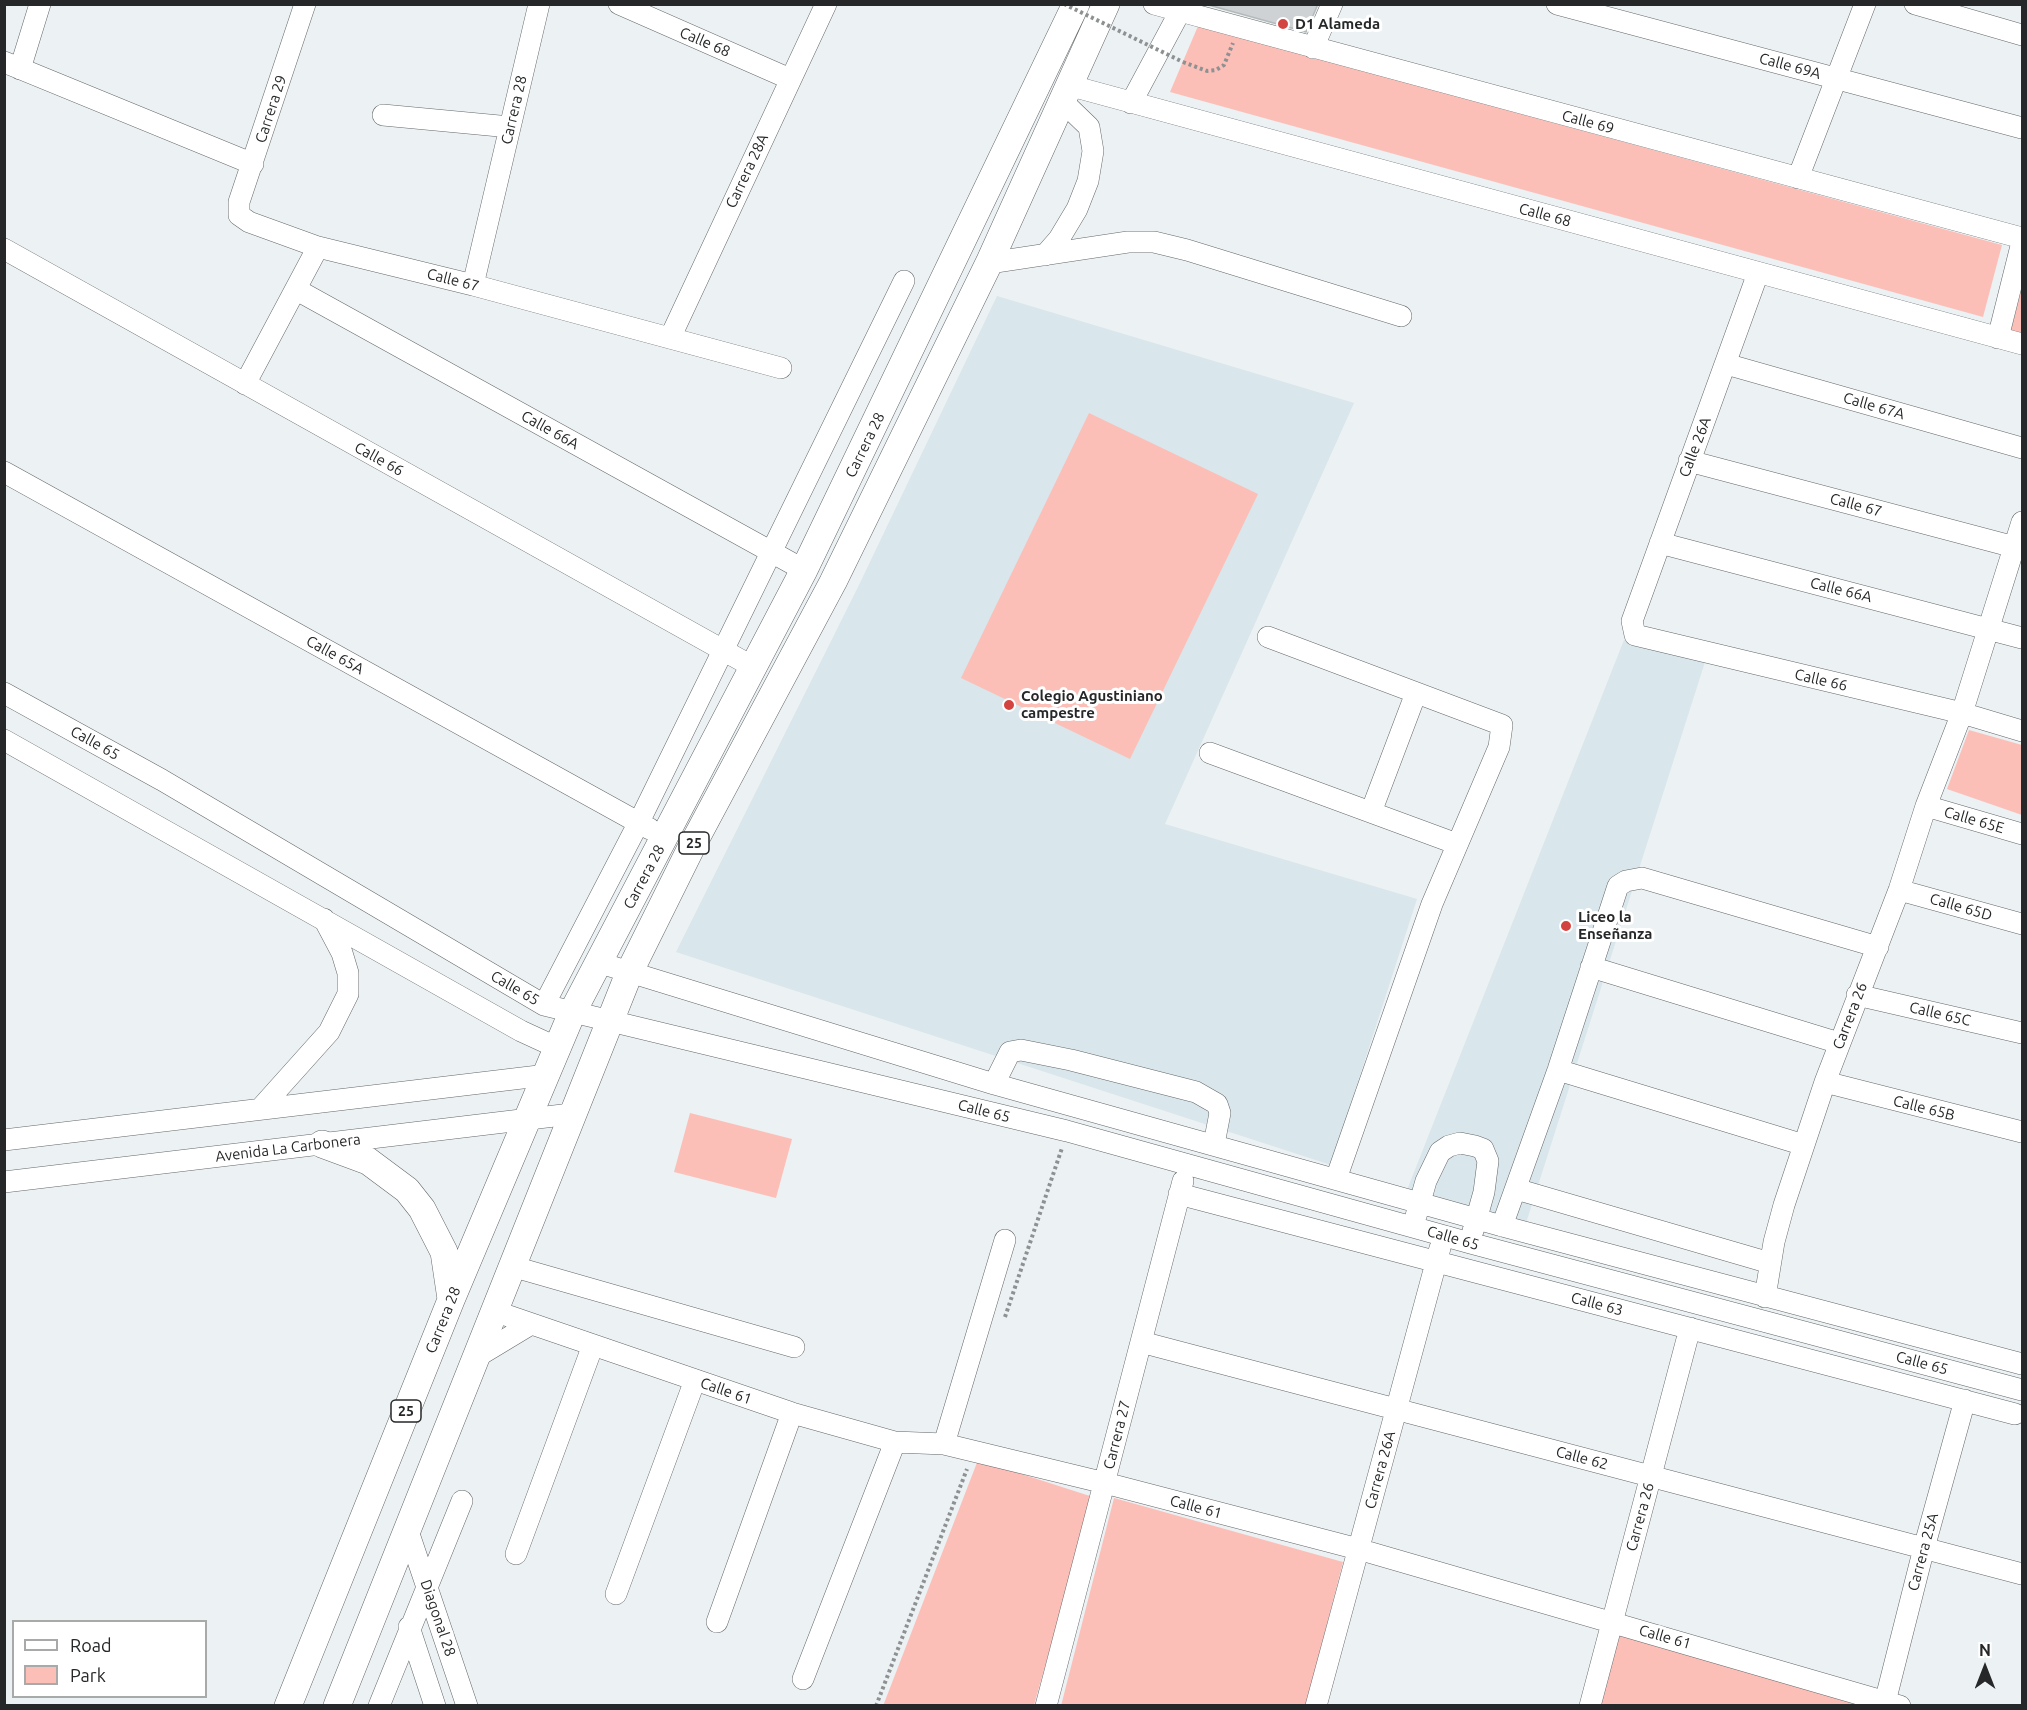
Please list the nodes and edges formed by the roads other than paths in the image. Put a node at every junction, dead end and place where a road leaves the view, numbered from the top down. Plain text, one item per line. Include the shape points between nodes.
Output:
1 (40, 4) edge
2 (305, 4) edge
3 (539, 4) edge
4 (619, 4) edge
5 (826, 4) edge
6 (1076, 4) edge
7 (1106, 4) edge
8 (1154, 4) edge
9 (1332, 4) edge
10 (1557, 4) edge
11 (1865, 4) edge
12 (1915, 4) edge
13 (1182, 9) edge
14 (2022, 35) edge
15 (1313, 48) junction
16 (12, 65) edge
17 (1837, 78) junction
18 (790, 79) junction
19 (1064, 93) junction
20 (1131, 103) junction
21 (383, 115) dead end
22 (510, 127) junction
23 (2022, 128) edge
24 (253, 164) junction
25 (1798, 178) junction
26 (239, 214) joint
27 (2022, 240) edge
28 (318, 247) junction
29 (4, 249) edge
30 (1045, 255) junction
31 (989, 263) junction
32 (1758, 273) junction
33 (904, 281) dead end
34 (473, 285) junction
35 (297, 290) junction
36 (1401, 316) dead end
37 (670, 338) junction
38 (1998, 338) junction
39 (2022, 344) edge
40 (1726, 364) junction
41 (781, 369) dead end
42 (244, 384) junction
43 (2022, 448) edge
44 (1689, 461) junction
45 (4, 472) edge
46 (2022, 522) edge
47 (1660, 543) junction
48 (2019, 548) edge
49 (771, 552) junction
50 (804, 570) junction
51 (1632, 621) joint
52 (1991, 628) junction
53 (1268, 637) dead end
54 (2022, 638) edge
55 (723, 651) junction
56 (755, 668) junction
57 (4, 693) edge
58 (1416, 693) junction
59 (1962, 713) junction
60 (2022, 731) edge
61 (4, 740) edge
62 (1210, 753) dead end
63 (1926, 806) junction
64 (1371, 812) junction
65 (639, 822) junction
66 (2022, 834) edge
67 (666, 837) junction
68 (1457, 844) junction
69 (1899, 890) junction
70 (324, 919) junction
71 (2022, 924) edge
72 (1878, 947) junction
73 (597, 962) junction
74 (1591, 967) junction
75 (630, 971) junction
76 (1857, 995) junction
77 (544, 1005) junction
78 (572, 1013) junction
79 (609, 1020) junction
80 (2022, 1034) edge
81 (1839, 1043) junction
82 (558, 1048) junction
83 (1558, 1070) junction
84 (547, 1075) junction
85 (1825, 1082) junction
86 (994, 1084) junction
87 (260, 1109) junction
88 (571, 1114) junction
89 (530, 1119) junction
90 (2022, 1132) edge
91 (4, 1140) edge
92 (322, 1144) junction
93 (1214, 1144) junction
94 (1804, 1145) junction
95 (1187, 1164) junction
96 (1336, 1179) junction
97 (4, 1182) edge
98 (1516, 1189) junction
99 (1179, 1194) junction
100 (1420, 1203) junction
101 (1477, 1218) junction
102 (1502, 1226) junction
103 (1413, 1227) junction
104 (1443, 1235) junction
105 (1005, 1240) dead end
106 (1470, 1243) junction
107 (1436, 1262) junction
108 (1770, 1263) junction
109 (511, 1266) junction
110 (1766, 1297) junction
111 (451, 1300) junction
112 (494, 1311) junction
113 (531, 1324) junction
114 (1690, 1328) junction
115 (1141, 1342) junction
116 (593, 1345) junction
117 (794, 1347) dead end
118 (478, 1356) junction
119 (2022, 1364) edge
120 (695, 1380) junction
121 (2022, 1390) edge
122 (1965, 1400) junction
123 (1396, 1409) junction
124 (792, 1413) junction
125 (2015, 1414) dead end
126 (895, 1442) junction
127 (959, 1448) junction
128 (1651, 1476) junction
129 (1105, 1482) junction
130 (462, 1501) dead end
131 (408, 1531) junction
132 (1924, 1548) junction
133 (1358, 1550) junction
134 (516, 1554) dead end
135 (2022, 1574) edge
136 (426, 1583) junction
137 (616, 1594) dead end
138 (717, 1622) dead end
139 (1612, 1622) junction
140 (409, 1627) junction
141 (803, 1679) dead end
142 (1890, 1704) edge
143 (288, 1706) edge
144 (338, 1706) edge
145 (379, 1706) edge
146 (435, 1706) edge
147 (467, 1706) edge
148 (1046, 1706) edge
149 (1316, 1706) edge
150 (1590, 1706) edge

1 - 16 street
2 - 24 street, Carrera 29
3 - 22 street, Carrera 28
4 - 18 street, Calle 68
5 - 18 street, Carrera 28A
6 - 50 main road, Carrera 28 / 25
7 - 19 main road, Carrera 28 / 25
8 - 13 street, Calle 69
9 - 15 street
10 - 17 street, Calle 69A
11 - 17 street
12 - 14 street
13 - 15 street, Calle 69
13 - 20 street
15 - 25 street, Calle 69
16 - 24 street
17 - 23 street, Calle 69A
17 - 25 street
18 - 37 street, Carrera 28A
19 - 20 street, Calle 68
19 - 30 street via 1089,127 1093,151 1088,181 1077,209
19 - 31 main road, Carrera 28 / 25
20 - 32 street, Calle 68
21 - 22 street
22 - 34 street, Carrera 28
24 - 26 street, Carrera 29 via 239,202
25 - 27 street, Calle 69
26 - 28 street, Calle 67 via 249,222
27 - 38 street
28 - 34 street, Calle 67
28 - 35 street
29 - 42 street, Calle 66
30 - 31 street
30 - 36 street via 1128,242 1154,242
31 - 75 main road, Carrera 28 / 25 via 833,582
32 - 38 street, Calle 68
32 - 40 street, Calle 26A
33 - 49 street
34 - 37 street, Calle 67
35 - 42 street
35 - 49 street, Calle 66A
37 - 41 street, Calle 67
38 - 39 street, Calle 68
40 - 43 street, Calle 67A
40 - 44 street, Calle 26A
42 - 55 street, Calle 66
44 - 47 street, Calle 26A
44 - 48 street, Calle 67
45 - 65 street, Calle 65A
46 - 48 street, Carrera 26
47 - 51 street, Calle 26A
47 - 52 street, Calle 66A
48 - 52 street, Carrera 26
49 - 50 street, Calle 66A
49 - 55 street
50 - 56 main road, Carrera 28 / 25
51 - 59 street, Calle 66 via 1635,635
52 - 54 street, Calle 66A
52 - 59 street, Carrera 26
53 - 58 street
55 - 56 street, Calle 66
55 - 65 street
56 - 67 main road, Carrera 28 / 25
57 - 77 street, Calle 65 via 162,780
58 - 64 street
58 - 68 street via 1502,725 1499,747
59 - 60 street, Calle 66
59 - 63 street, Carrera 26
61 - 70 street
62 - 64 street
63 - 66 street, Calle 65E
63 - 69 street, Carrera 26
64 - 68 street
65 - 67 street, Calle 65A
65 - 77 street
67 - 73 main road, Carrera 28 / 25
68 - 96 street via 1432,904
69 - 71 street, Calle 65D
69 - 72 street, Carrera 26
70 - 82 street
70 - 87 street via 345,963 348,994 329,1032
72 - 74 street via 1642,878 1618,886
72 - 76 street, Carrera 26
73 - 75 street, Calle 65
73 - 78 main road, Carrera 28 / 25
74 - 81 street
74 - 83 street
75 - 79 main road, Carrera 28 / 25
75 - 86 street, Calle 65
76 - 80 street, Calle 65C
76 - 81 street, Carrera 26
77 - 78 street, Calle 65
78 - 79 street, Calle 65
78 - 82 main road, Carrera 28 / 25
79 - 88 main road, Carrera 28 / 25
79 - 95 street, Calle 65 via 1067,1131
81 - 85 street, Carrera 26
82 - 84 main road, Carrera 28 / 25
83 - 94 street
83 - 98 street
84 - 87 street
84 - 89 main road, Carrera 28 / 25
85 - 90 street, Calle 65B
85 - 94 street, Carrera 26
86 - 93 street, Calle 65
86 - 93 street via 1010,1052 1021,1050 1196,1092 1217,1104 1220,1113
87 - 91 street
88 - 89 street, Avenida La Carbonera
88 - 109 main road, Carrera 28 / 25
89 - 92 street, Avenida La Carbonera
89 - 111 main road, Carrera 28 / 25
92 - 97 street, Avenida La Carbonera
92 - 111 main road via 368,1161 412,1196 435,1230 444,1252
93 - 96 street, Calle 65
94 - 108 street, Carrera 26
95 - 99 street, Carrera 27
95 - 103 street, Calle 65
96 - 100 street, Calle 65
98 - 102 street
98 - 108 street
99 - 107 street, Calle 63
99 - 115 street, Carrera 27
100 - 101 street, Calle 65
100 - 101 street via 1440,1152 1460,1143 1475,1146 1483,1149 1488,1161
100 - 103 street
101 - 102 street, Calle 65
101 - 106 street
102 - 110 street, Calle 65
103 - 104 street, Calle 65
104 - 106 street, Calle 65
104 - 107 street, Carrera 26A
105 - 127 street
106 - 121 street, Calle 65
107 - 114 street, Calle 63
107 - 123 street, Carrera 26A
108 - 110 street, Carrera 26
109 - 112 main road, Carrera 28 / 25
109 - 117 street
110 - 119 street, Calle 65
111 - 143 main road, Carrera 28 / 25
112 - 113 street, Calle 61
112 - 118 main road, Carrera 28 / 25
113 - 116 street, Calle 61
113 - 118 street
114 - 122 street, Calle 63
114 - 128 street, Carrera 26
115 - 123 street, Calle 62
115 - 129 street, Carrera 27
116 - 120 street, Calle 61
116 - 134 street
118 - 131 main road, Carrera 28 / 25
120 - 124 street, Calle 61
120 - 137 street
122 - 125 street, Calle 63
122 - 132 street, Carrera 25A
123 - 128 street, Calle 62
123 - 133 street, Carrera 26A
124 - 126 street, Calle 61
124 - 138 street
126 - 127 street, Calle 61
126 - 141 street
127 - 129 street, Calle 61
128 - 132 street, Calle 62
128 - 139 street, Carrera 26
129 - 133 street, Calle 61
129 - 148 street, Carrera 27
130 - 136 street
131 - 136 street, Diagonal 28
131 - 144 main road, Carrera 28 / 25
132 - 135 street, Calle 62
132 - 142 street, Carrera 25A
133 - 139 street, Calle 61
133 - 149 street, Carrera 26A
136 - 140 street
136 - 147 street, Diagonal 28
139 - 142 street, Calle 61
139 - 150 street, Carrera 26
140 - 145 street
140 - 146 street, Diagonal 28

